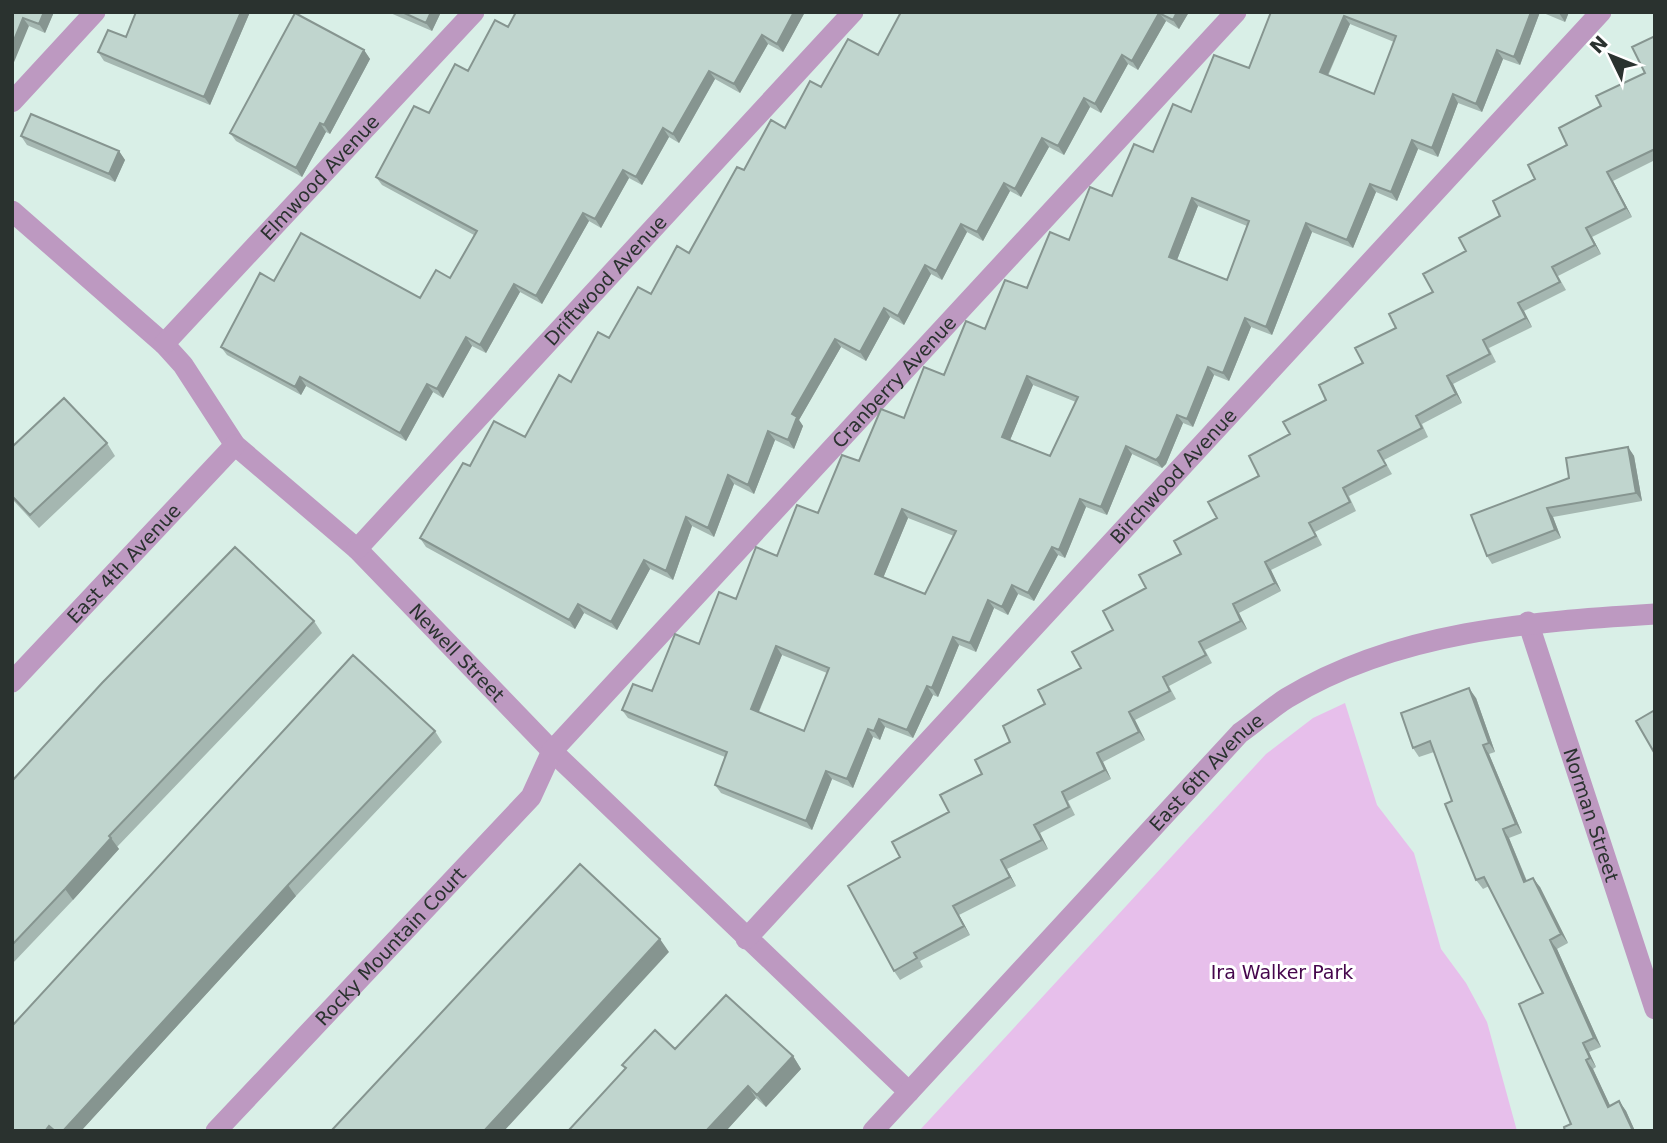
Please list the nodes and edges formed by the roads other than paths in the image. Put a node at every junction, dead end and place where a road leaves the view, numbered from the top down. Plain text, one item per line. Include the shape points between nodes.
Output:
1 (95, 12) edge
2 (474, 12) edge
3 (853, 12) edge
4 (1236, 12) edge
5 (1601, 12) edge
6 (12, 102) edge
7 (12, 211) edge
8 (164, 344) junction
9 (235, 445) junction
10 (357, 549) junction
11 (1655, 614) edge
12 (1528, 622) junction
13 (12, 682) edge
14 (552, 751) junction
15 (746, 939) junction
16 (1655, 1009) edge
17 (909, 1092) junction
18 (216, 1131) edge
19 (873, 1131) edge

1 - 6 street
2 - 8 street, Elmwood Avenue
3 - 10 street, Driftwood Avenue
4 - 14 street, Cranberry Avenue
5 - 15 street, Birchwood Avenue
7 - 8 street, Newell Street
8 - 9 street, Newell Street
9 - 10 street, Newell Street
9 - 13 street, East 4th Avenue
10 - 14 street, Newell Street
11 - 12 street, East 6th Avenue
12 - 16 street, Norman Street
12 - 17 street, East 6th Avenue via 1422,642 1345,669 1277,705 1240,733
14 - 15 street, Newell Street
14 - 18 street, Rocky Mountain Court via 531,797
15 - 17 street, Newell Street
17 - 19 street, East 6th Avenue

